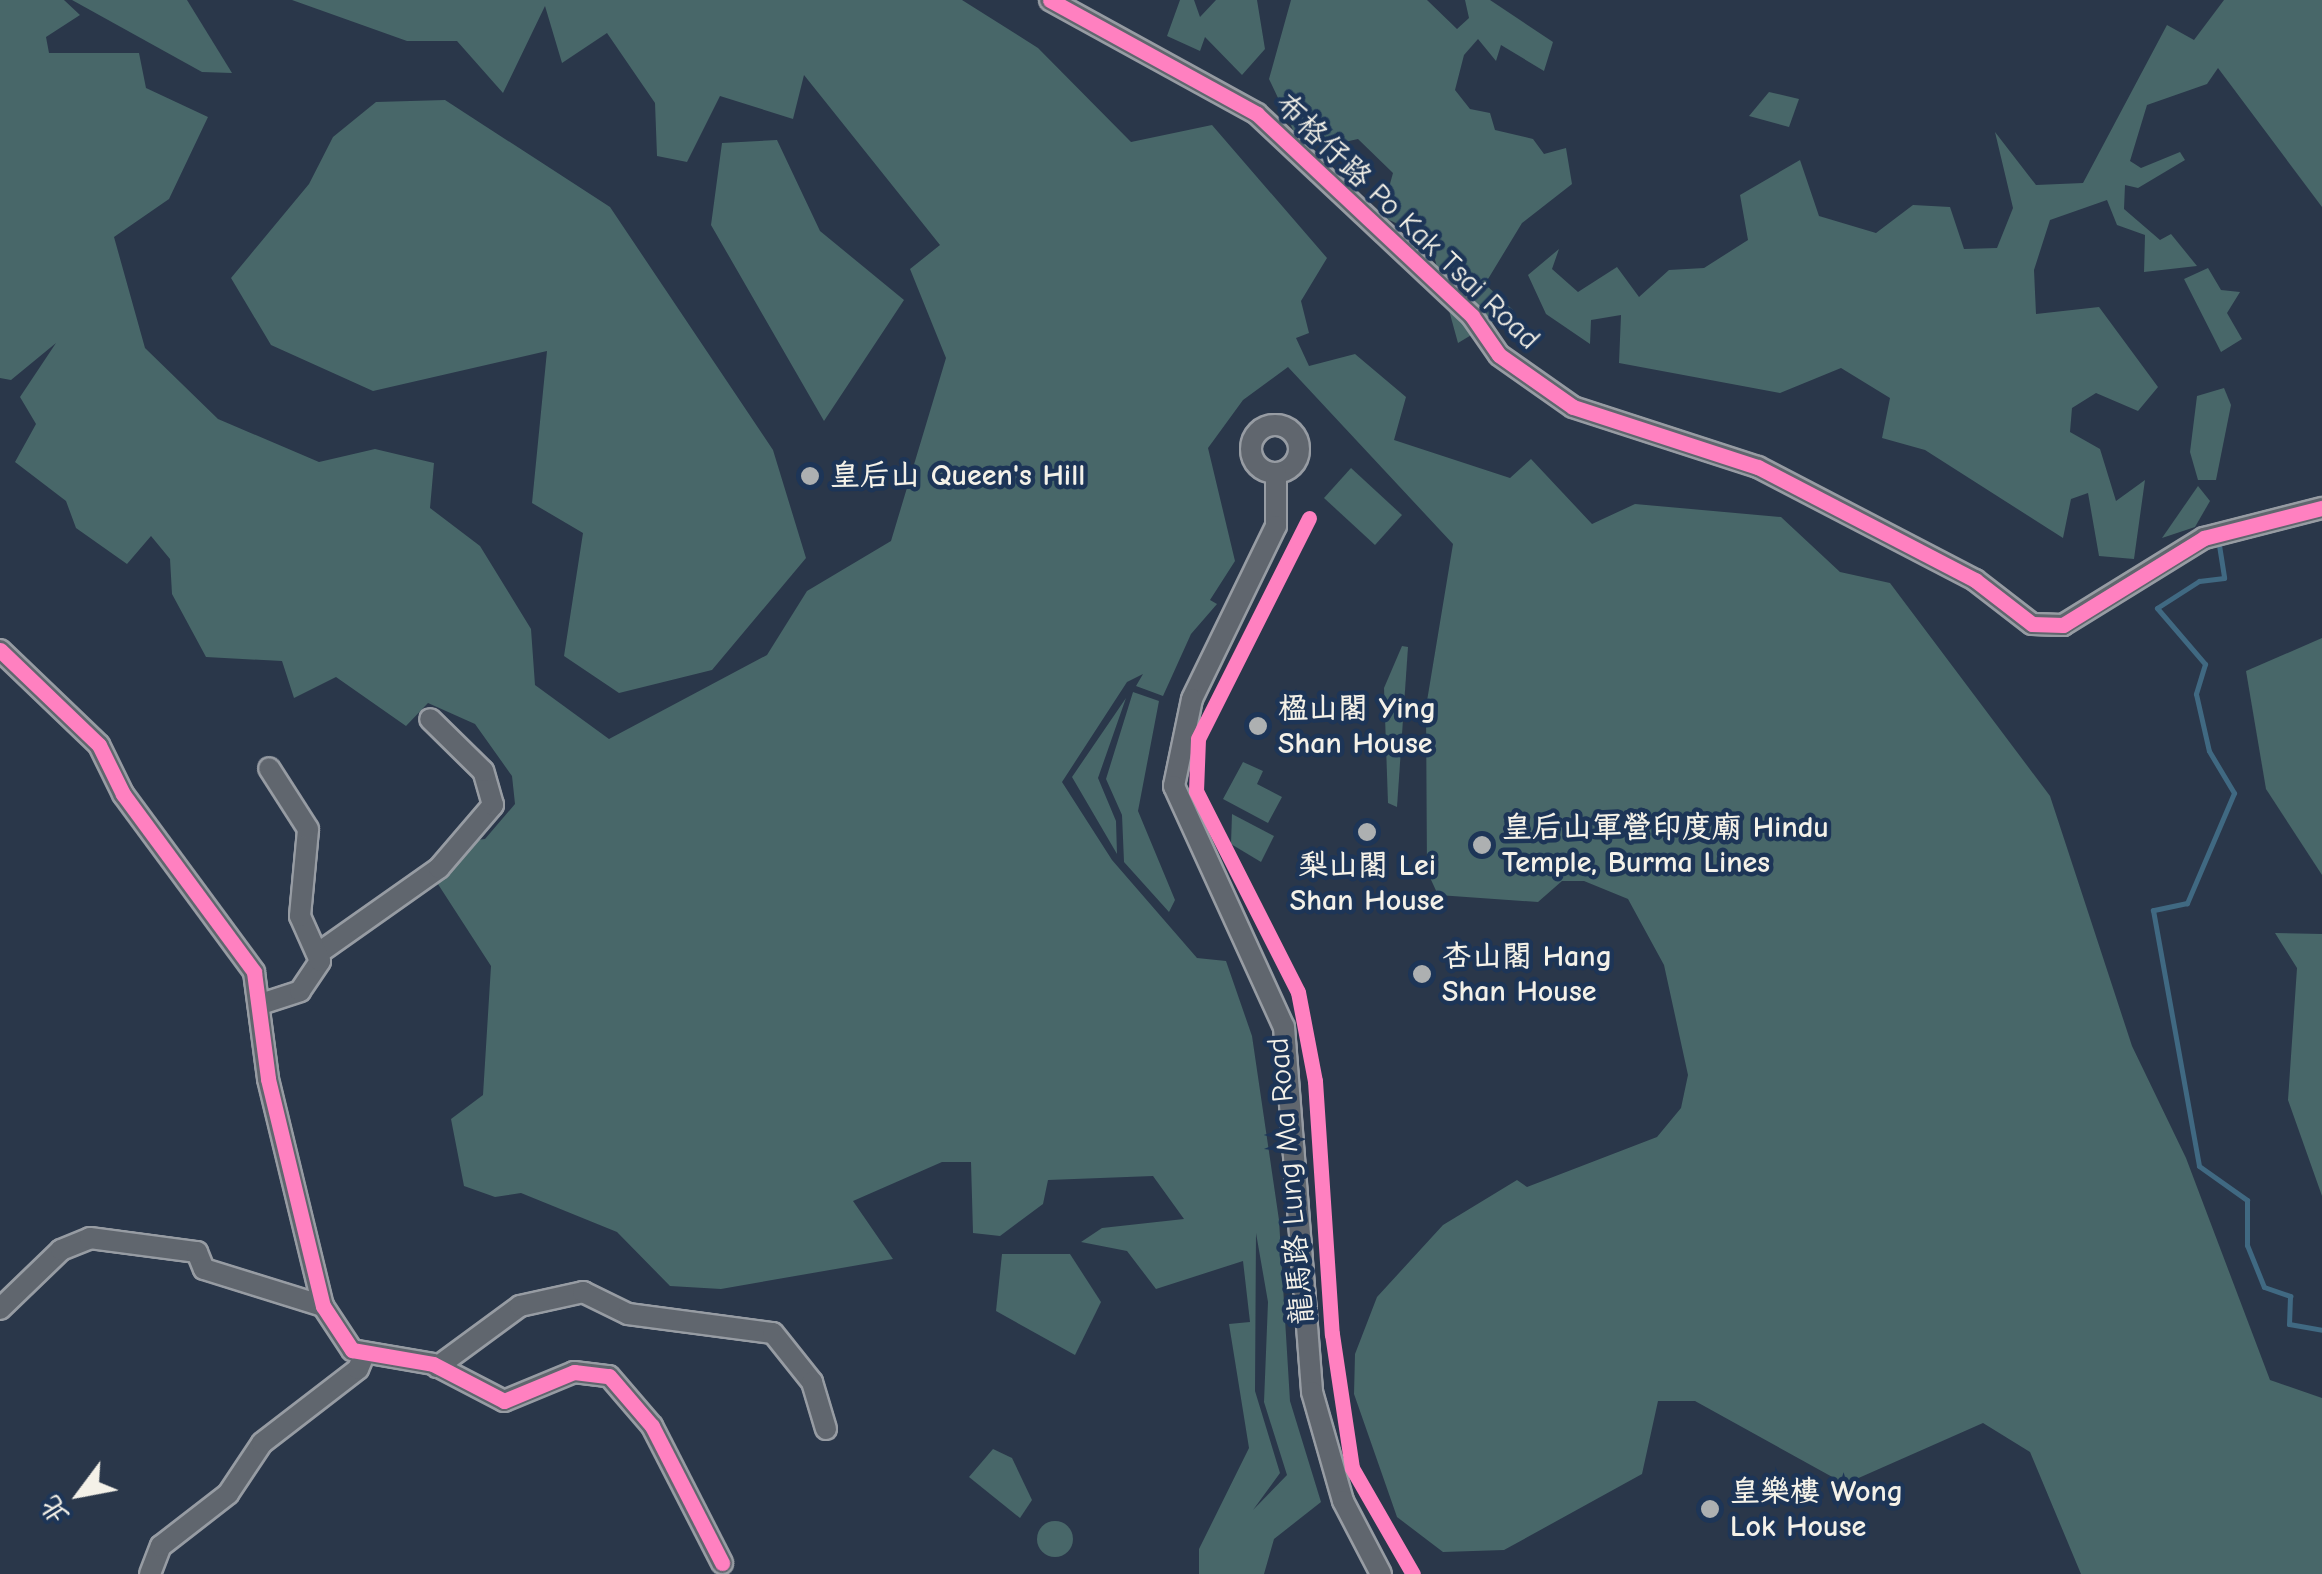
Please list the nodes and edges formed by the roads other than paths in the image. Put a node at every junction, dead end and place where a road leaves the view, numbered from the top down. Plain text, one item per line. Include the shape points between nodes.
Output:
1 (1050, 0) edge
2 (1276, 473) dead end
3 (2322, 508) edge
4 (0, 650) edge
5 (430, 720) dead end
6 (269, 768) dead end
7 (320, 952) junction
8 (264, 1004) junction
9 (322, 1306) junction
10 (0, 1309) edge
11 (364, 1355) junction
12 (437, 1367) junction
13 (826, 1430) dead end
14 (722, 1563) dead end
15 (150, 1574) edge
16 (1382, 1574) edge

1 - 3 street, 布格仔路 Po Kak Tsai Road via 1258,114 1472,316 1499,356 1573,408 1758,467 1975,580 2032,624 2063,625 2215,534
2 - 16 street, 龍馬路 Lung Ma Road via 1276,526 1192,699 1174,786 1284,1027 1312,1392 1343,1501
4 - 8 street via 20,660 99,745 123,794 254,972
5 - 7 street via 483,771 493,805 439,868
6 - 7 street via 308,829 300,916
7 - 8 street via 310,982
8 - 9 street via 268,1078
9 - 10 street via 204,1269 197,1252 90,1238 60,1250
9 - 11 street
11 - 12 street
11 - 15 street via 358,1369 262,1443 228,1494 161,1546
12 - 13 street via 520,1306 583,1292 628,1314 773,1332 812,1382
12 - 14 street via 504,1400 574,1372 609,1376 652,1426

